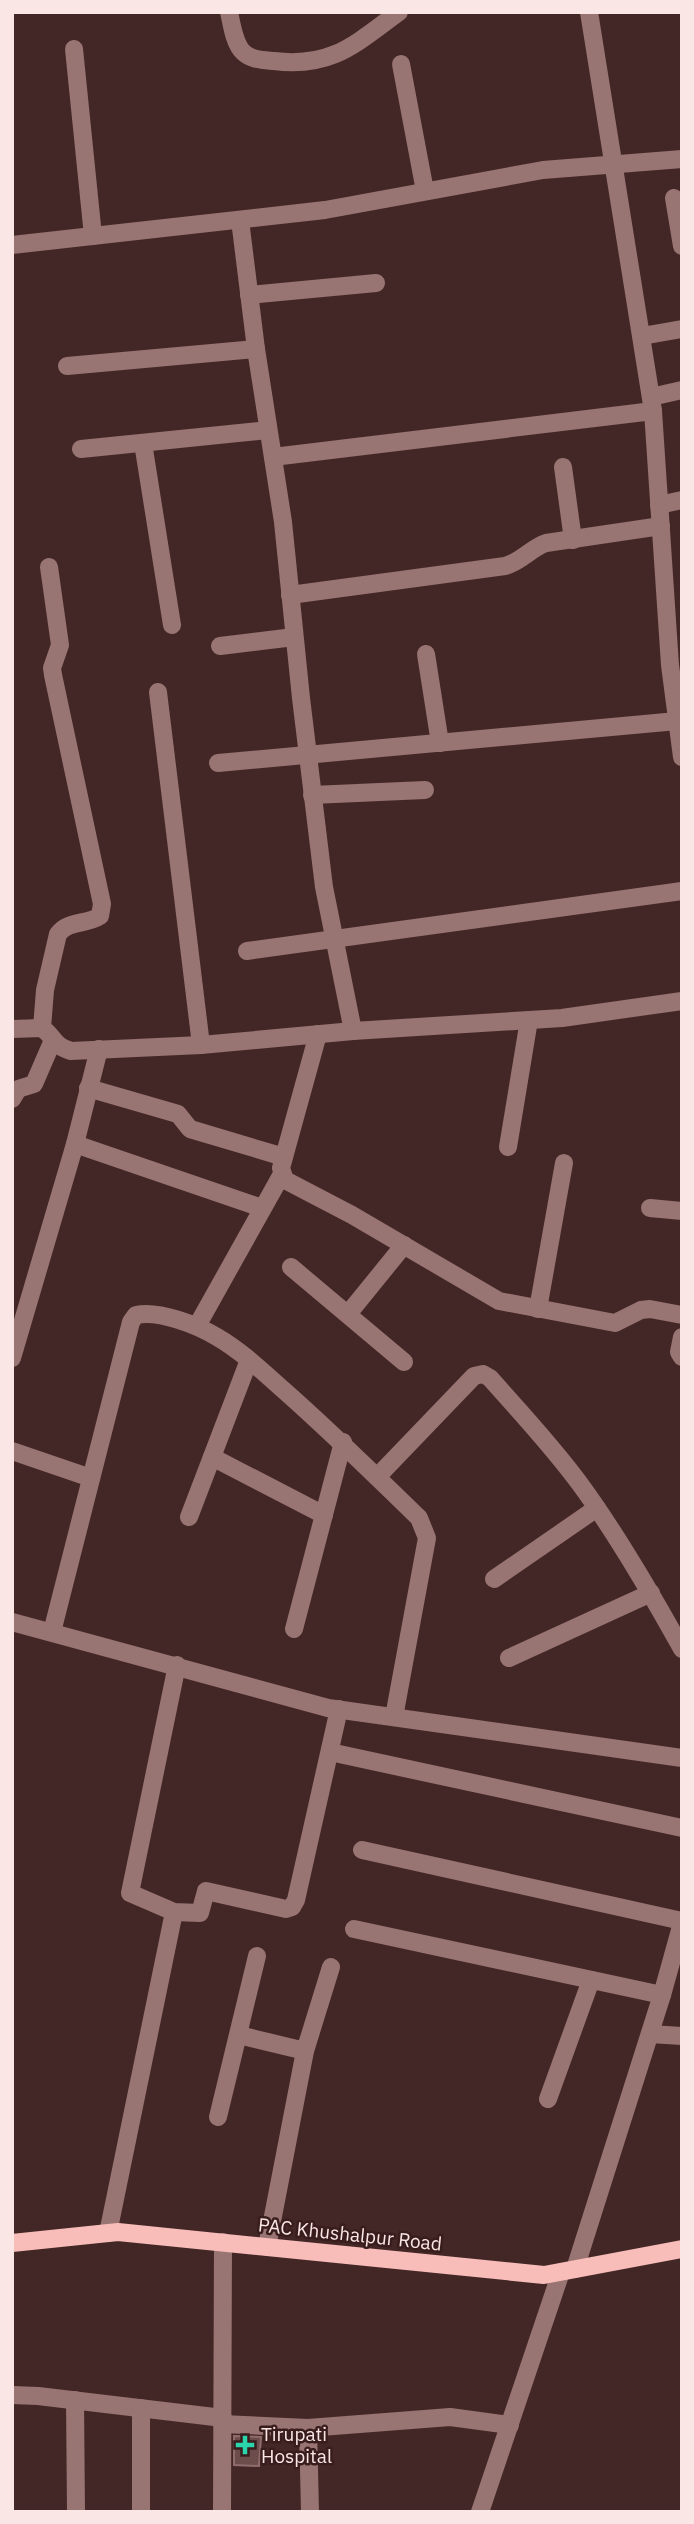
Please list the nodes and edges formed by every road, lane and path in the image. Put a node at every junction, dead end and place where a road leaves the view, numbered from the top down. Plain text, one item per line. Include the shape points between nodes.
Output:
1 (229, 12) edge
2 (399, 12) edge
3 (589, 12) edge
4 (74, 49) dead end
5 (401, 64) dead end
6 (682, 159) edge
7 (614, 164) junction
8 (425, 191) junction
9 (674, 198) dead end
10 (240, 220) junction
11 (93, 236) junction
12 (12, 244) edge
13 (682, 246) edge
14 (376, 283) dead end
15 (249, 295) junction
16 (682, 329) edge
17 (642, 336) junction
18 (256, 349) junction
19 (67, 366) dead end
20 (682, 390) edge
21 (652, 404) junction
22 (268, 430) junction
23 (143, 443) junction
24 (81, 449) dead end
25 (272, 457) junction
26 (563, 467) dead end
27 (682, 500) edge
28 (659, 505) junction
29 (661, 526) junction
30 (573, 540) junction
31 (49, 567) dead end
32 (290, 595) junction
33 (172, 625) dead end
34 (294, 637) junction
35 (220, 646) dead end
36 (426, 654) dead end
37 (676, 664) edge
38 (158, 692) dead end
39 (677, 721) junction
40 (440, 743) junction
41 (307, 755) junction
42 (682, 757) edge
43 (218, 764) dead end
44 (425, 790) dead end
45 (312, 795) junction
46 (682, 891) edge
47 (336, 939) junction
48 (247, 951) dead end
49 (682, 1001) edge
50 (529, 1020) junction
51 (12, 1028) edge
52 (353, 1031) junction
53 (47, 1034) junction
54 (318, 1034) junction
55 (201, 1045) junction
56 (99, 1049) junction
57 (88, 1088) junction
58 (12, 1099) edge
59 (75, 1144) junction
60 (508, 1147) dead end
61 (564, 1163) dead end
62 (283, 1165) junction
63 (650, 1208) dead end
64 (262, 1209) junction
65 (682, 1211) edge
66 (404, 1245) junction
67 (291, 1268) dead end
68 (538, 1309) junction
69 (348, 1314) junction
70 (682, 1315) edge
71 (197, 1326) junction
72 (682, 1337) edge
73 (682, 1357) edge
74 (12, 1358) edge
75 (249, 1360) junction
76 (404, 1362) dead end
77 (342, 1442) junction
78 (12, 1451) edge
79 (212, 1457) junction
80 (377, 1476) junction
81 (91, 1478) junction
82 (597, 1508) junction
83 (324, 1515) junction
84 (189, 1517) dead end
85 (494, 1579) dead end
86 (651, 1593) junction
87 (12, 1622) edge
88 (294, 1629) dead end
89 (52, 1632) junction
90 (682, 1648) edge
91 (509, 1658) dead end
92 (177, 1665) junction
93 (339, 1709) junction
94 (394, 1717) junction
95 (330, 1752) junction
96 (682, 1758) edge
97 (682, 1828) edge
98 (362, 1850) dead end
99 (174, 1912) junction
100 (682, 1922) edge
101 (354, 1929) dead end
102 (257, 1956) dead end
103 (331, 1967) dead end
104 (591, 1980) junction
105 (662, 1996) junction
106 (650, 2034) junction
107 (239, 2035) junction
108 (682, 2036) edge
109 (305, 2050) junction
110 (548, 2099) dead end
111 (218, 2117) dead end
112 (108, 2233) junction
113 (223, 2242) junction
114 (12, 2243) edge
115 (267, 2247) junction
116 (682, 2249) edge
117 (568, 2270) junction
118 (12, 2395) edge
119 (75, 2400) junction
120 (141, 2408) junction
121 (223, 2421) junction
122 (510, 2425) junction
123 (308, 2428) junction
124 (76, 2512) edge
125 (141, 2512) edge
126 (222, 2512) edge
127 (310, 2512) edge
128 (480, 2512) edge

1 - 2 street via 244,54 296,64 332,57
3 - 7 street
4 - 11 street
5 - 8 street
6 - 7 street
7 - 8 street via 543,170
7 - 17 street
8 - 10 street
9 - 13 street
10 - 11 street
10 - 15 street
11 - 12 street
14 - 15 street
15 - 18 street
16 - 17 street
17 - 21 street
18 - 19 street
18 - 22 street
20 - 21 street
21 - 25 street
21 - 28 street
22 - 23 street
22 - 25 street
23 - 24 street
23 - 33 street
25 - 32 street
26 - 30 street
27 - 28 street
28 - 29 street
29 - 30 street
29 - 37 street
30 - 32 street via 538,546 505,566
31 - 53 street via 60,645 52,675 102,904 95,920 71,924 58,934 45,990
32 - 34 street
34 - 35 street
34 - 41 street
36 - 40 street
37 - 39 street
38 - 55 street
39 - 40 street
39 - 42 street
40 - 41 street
41 - 43 street
41 - 45 street
44 - 45 street
45 - 47 street
46 - 47 street
47 - 48 street
47 - 52 street
49 - 50 street
50 - 52 street
50 - 60 street
51 - 53 street
52 - 54 street
53 - 56 street via 62,1049
53 - 58 street via 34,1084 18,1089
54 - 55 street
54 - 62 street
55 - 56 street
56 - 57 street
57 - 59 street
57 - 62 street via 178,1114 190,1129
59 - 64 street
59 - 74 street
61 - 68 street
62 - 64 street
62 - 66 street via 285,1180
63 - 65 street
64 - 71 street
66 - 68 street via 499,1301
66 - 69 street
67 - 69 street
68 - 70 street via 615,1323 641,1310
69 - 76 street
71 - 75 street
71 - 81 street via 145,1313 131,1322
72 - 73 street
75 - 77 street
75 - 79 street
77 - 80 street
77 - 83 street
78 - 81 street
79 - 83 street
79 - 84 street
80 - 82 street via 474,1376 483,1374 555,1452
80 - 94 street via 419,1518 427,1538
81 - 89 street
82 - 85 street
82 - 86 street
83 - 88 street
86 - 90 street
86 - 91 street
87 - 89 street
89 - 92 street
92 - 93 street
92 - 99 street via 130,1893
93 - 94 street
93 - 95 street
94 - 96 street
95 - 97 street
95 - 99 street via 292,1907 206,1891 200,1913
98 - 100 street
99 - 112 street
100 - 105 street
101 - 104 street
102 - 107 street
103 - 109 street
104 - 105 street
104 - 110 street
105 - 106 street
106 - 108 street
106 - 117 street
107 - 109 street
107 - 111 street
109 - 115 street
112 - 113 main road, PAC Khushalpur Road
112 - 114 main road, PAC Khushalpur Road
113 - 115 main road, PAC Khushalpur Road
113 - 121 street
115 - 117 main road, PAC Khushalpur Road via 544,2275
116 - 117 main road, PAC Khushalpur Road
117 - 122 street
118 - 119 street
119 - 120 street
119 - 124 street
120 - 121 street
120 - 125 street
121 - 123 street
121 - 126 street
122 - 123 street via 433,2417
122 - 128 street
123 - 127 street

